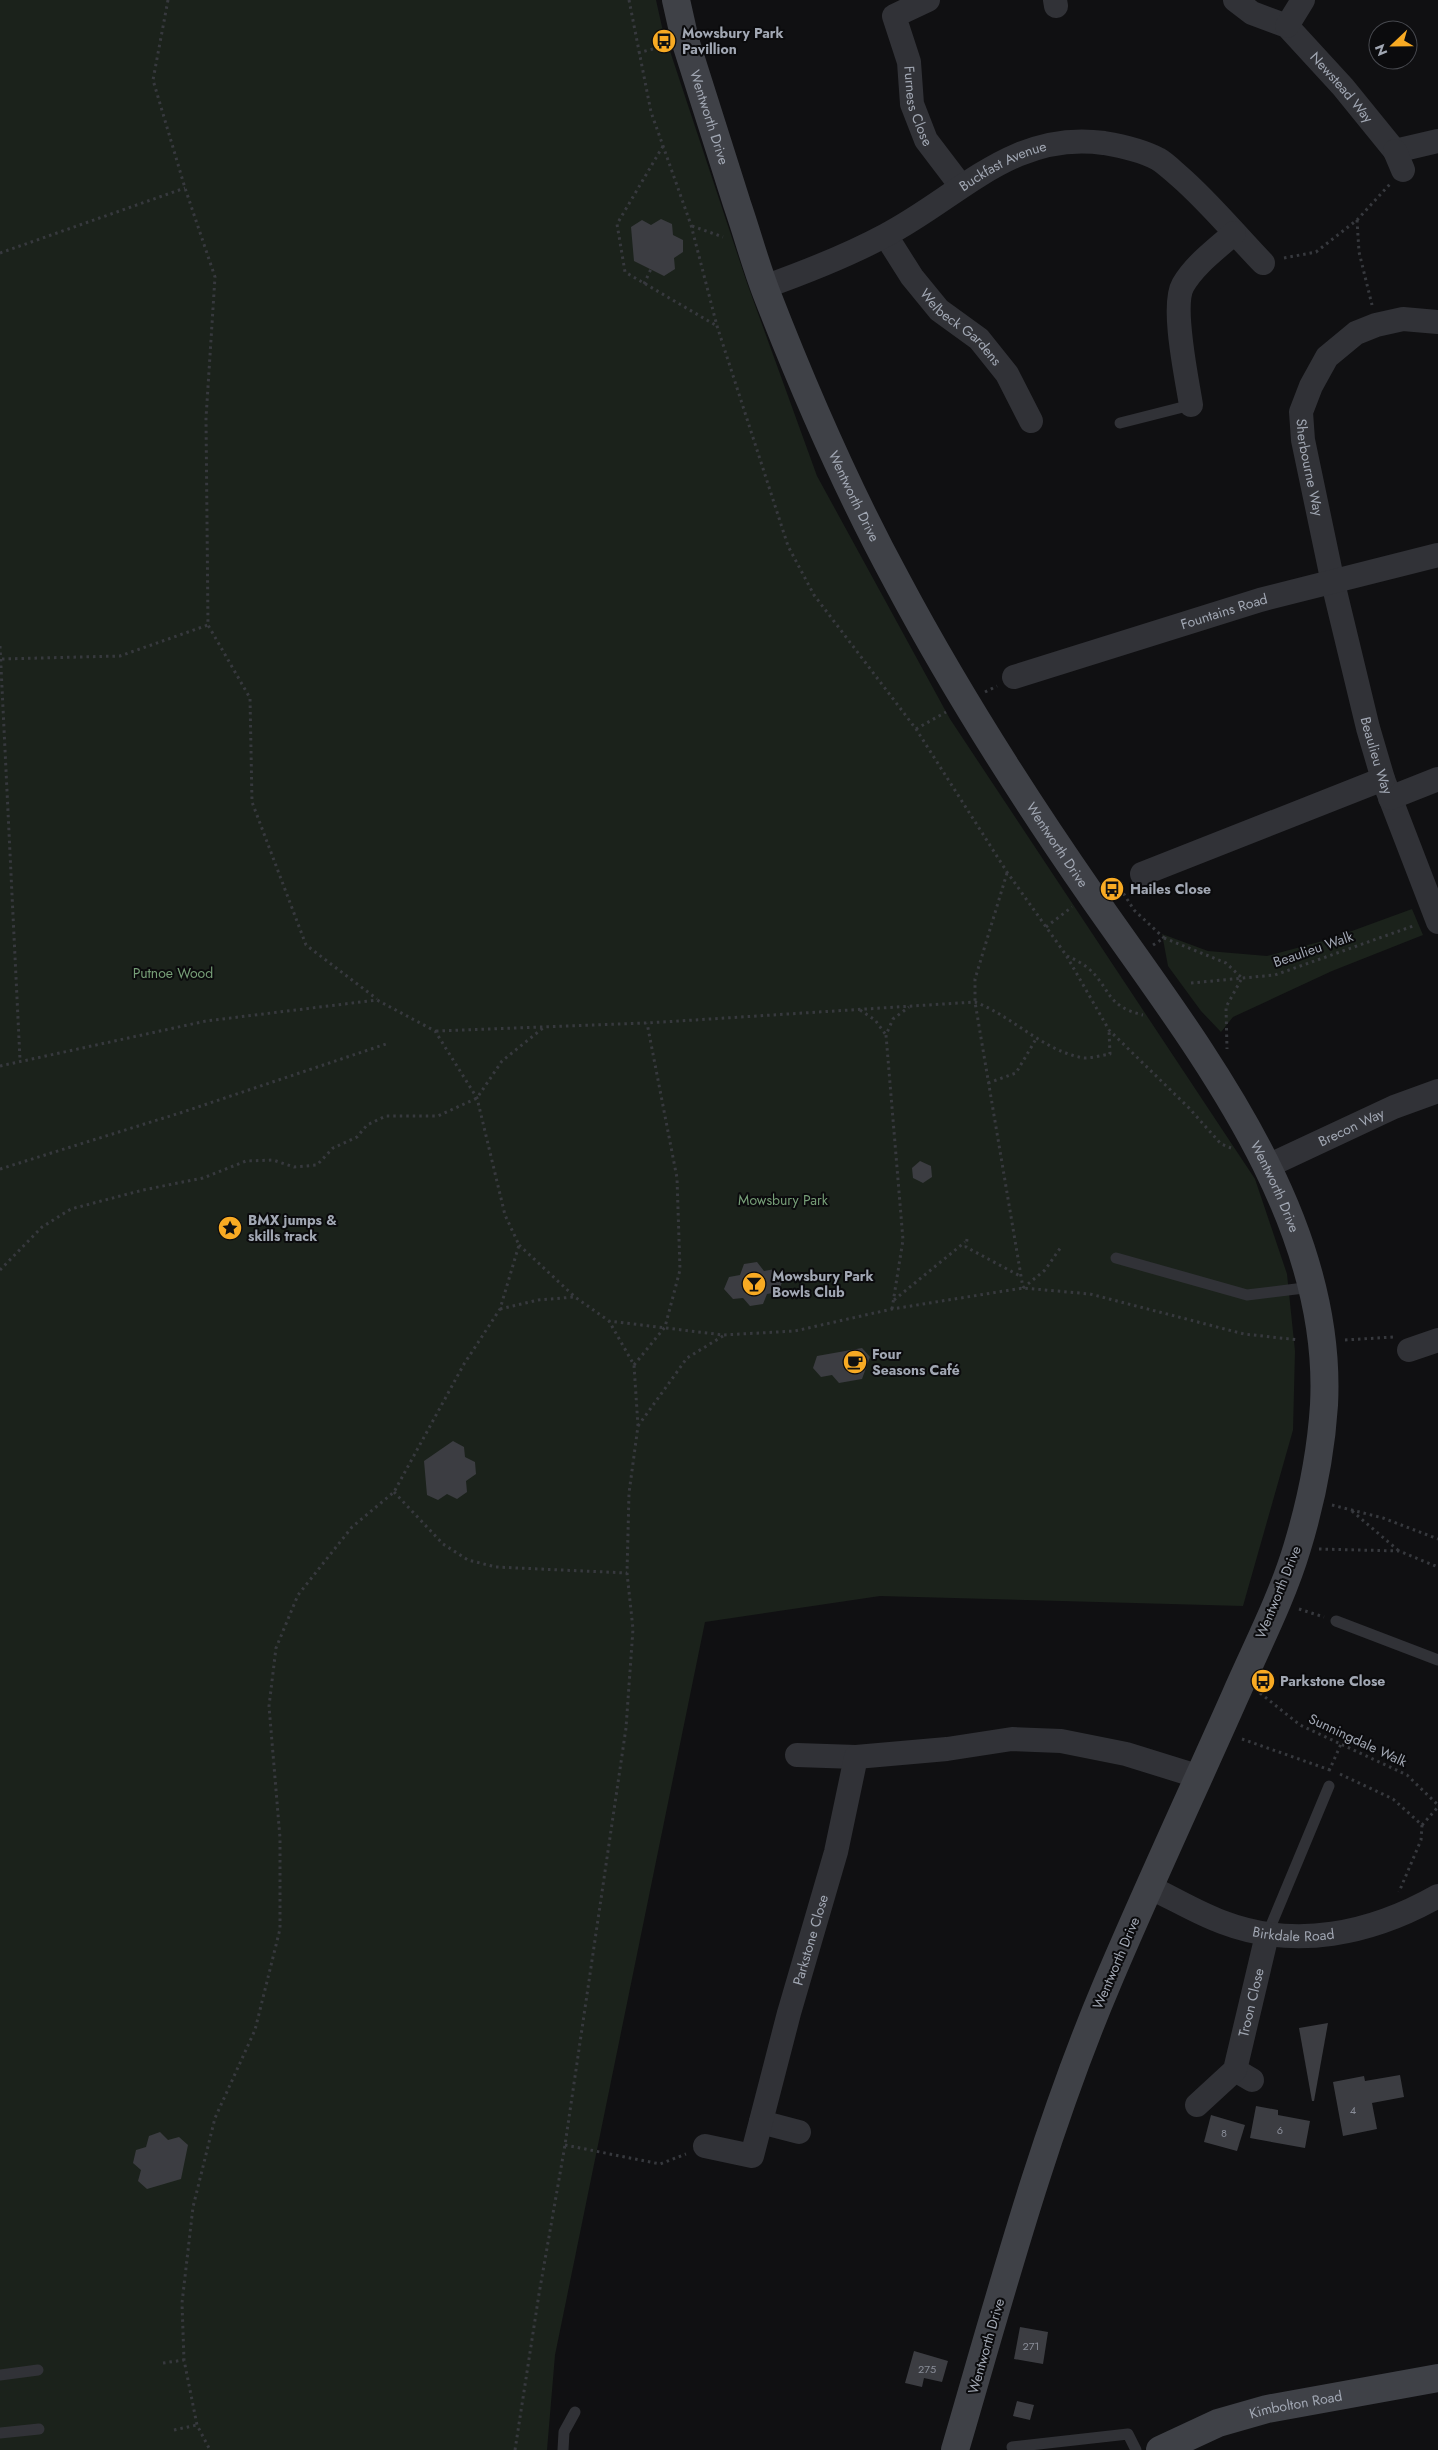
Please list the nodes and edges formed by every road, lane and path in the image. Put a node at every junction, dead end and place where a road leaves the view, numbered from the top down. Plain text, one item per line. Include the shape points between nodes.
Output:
1 (168, 0) edge
2 (630, 0) edge
3 (676, 0) edge
4 (928, 0) edge
5 (1235, 0) edge
6 (1303, 0) edge
7 (890, 8) edge
8 (1287, 26) junction
9 (1438, 141) edge
10 (663, 146) junction
11 (1399, 160) junction
12 (960, 186) junction
13 (185, 188) junction
14 (1357, 220) junction
15 (1234, 233) junction
16 (886, 236) junction
17 (0, 253) edge
18 (1263, 262) joint
19 (650, 269) dead end
20 (644, 284) junction
21 (764, 287) junction
22 (1438, 322) edge
23 (1376, 325) junction
24 (717, 326) junction
25 (1191, 405) joint
26 (1032, 421) dead end
27 (1120, 423) dead end
28 (1438, 555) edge
29 (1333, 583) junction
30 (208, 625) junction
31 (0, 646) edge
32 (1, 659) edge
33 (1014, 677) dead end
34 (1438, 779) edge
35 (1386, 788) junction
36 (1007, 872) junction
37 (1142, 874) joint
38 (1113, 877) dead end
39 (1116, 882) junction
40 (1078, 896) junction
41 (1437, 920) edge
42 (1046, 927) junction
43 (1164, 938) junction
44 (1066, 955) junction
45 (1135, 956) junction
46 (1242, 978) junction
47 (1191, 983) dead end
48 (377, 1000) junction
49 (975, 1002) junction
50 (909, 1007) junction
51 (860, 1010) junction
52 (1143, 1015) dead end
53 (647, 1023) junction
54 (544, 1027) junction
55 (1109, 1030) junction
56 (436, 1031) junction
57 (886, 1035) junction
58 (1036, 1039) junction
59 (386, 1044) dead end
60 (1227, 1055) dead end
61 (20, 1060) junction
62 (0, 1066) edge
63 (988, 1082) junction
64 (1438, 1091) edge
65 (477, 1098) junction
66 (1262, 1157) junction
67 (0, 1169) edge
68 (519, 1245) junction
69 (1061, 1247) dead end
70 (1116, 1258) dead end
71 (0, 1270) edge
72 (1021, 1277) junction
73 (1312, 1286) junction
74 (1023, 1288) junction
75 (575, 1297) junction
76 (893, 1301) junction
77 (892, 1308) junction
78 (500, 1309) junction
79 (609, 1321) junction
80 (665, 1327) junction
81 (723, 1335) junction
82 (1438, 1340) edge
83 (1321, 1342) junction
84 (1409, 1350) joint
85 (634, 1365) junction
86 (638, 1426) junction
87 (394, 1492) junction
88 (1309, 1499) junction
89 (1350, 1510) junction
90 (1438, 1539) edge
91 (1297, 1549) junction
92 (1399, 1552) junction
93 (1438, 1567) edge
94 (627, 1573) junction
95 (1277, 1602) junction
96 (1336, 1621) joint
97 (1438, 1660) edge
98 (1242, 1679) junction
99 (1219, 1731) junction
100 (1341, 1744) junction
101 (797, 1754) dead end
102 (856, 1757) junction
103 (1330, 1770) junction
104 (1200, 1777) junction
105 (1329, 1786) joint
106 (1438, 1806) edge
107 (1422, 1825) junction
108 (1149, 1887) junction
109 (1438, 1896) edge
110 (1398, 1915) junction
111 (1267, 1935) junction
112 (1197, 2105) dead end
113 (761, 2122) junction
114 (799, 2132) dead end
115 (565, 2145) junction
116 (705, 2146) joint
117 (184, 2360) junction
118 (163, 2363) dead end
119 (38, 2370) dead end
120 (0, 2376) edge
121 (1438, 2378) edge
122 (575, 2412) dead end
123 (197, 2425) junction
124 (39, 2430) dead end
125 (174, 2430) dead end
126 (0, 2433) edge
127 (1012, 2447) dead end
128 (1057, 2447) edge
129 (210, 2450) edge
130 (515, 2450) edge
131 (563, 2450) edge
132 (955, 2450) edge
133 (1136, 2450) edge
134 (1160, 2450) edge

1 - 13 path via 153,80
2 - 10 path via 651,112
3 - 21 street, Wentworth Drive via 684,40
4 - 7 street, Furness Close
5 - 8 street, Newstead Way via 1252,13
6 - 8 street
7 - 12 street, Furness Close via 909,62 912,104 926,140
8 - 11 street, Newstead Way via 1343,87
9 - 11 street
10 - 20 path via 617,224 625,272
10 - 24 path via 691,225
11 - 14 path
12 - 15 street, Buckfast Avenue via 1014,154 1050,144 1082,140 1126,146 1159,159 1198,192
12 - 16 street, Buckfast Avenue via 922,216
13 - 17 path
13 - 30 path via 215,277 206,418
14 - 18 path via 1316,252
14 - 23 path via 1360,252
15 - 18 street, Buckfast Avenue
15 - 25 street via 1193,271 1182,286 1177,306
16 - 21 street, Buckfast Avenue via 822,266
16 - 26 street, Welbeck Gardens via 938,310 979,339 1002,367
19 - 20 path
20 - 24 path
21 - 40 street, Wentworth Drive via 834,452 894,577
22 - 23 street, Sherbourne Way via 1403,319
23 - 29 street, Sherbourne Way via 1356,333 1327,358 1310,386 1301,412 1303,440
24 - 36 path via 788,546 814,595 916,729
25 - 27 lane
28 - 29 street, Fountains Road
29 - 33 street, Fountains Road via 1260,600
29 - 35 street, Beaulieu Way
30 - 32 path via 120,656
30 - 48 path via 250,698 252,802 306,945
31 - 32 path
32 - 61 path
34 - 35 street
35 - 37 street
35 - 41 street, Beaulieu Way
36 - 42 path
36 - 49 path via 975,979
37 - 39 path
38 - 39 path
39 - 40 path
39 - 43 path via 1134,910
40 - 42 path via 1073,908
40 - 45 street, Wentworth Drive
41 - 46 path, Beaulieu Walk via 1275,975
42 - 44 path
43 - 45 path
43 - 46 path via 1226,964
44 - 52 path via 1088,968 1111,998 1127,1011
44 - 55 path
45 - 66 street, Wentworth Drive via 1181,1021
46 - 47 path, Beaulieu Walk
46 - 60 path via 1226,1008
48 - 56 path
48 - 61 path via 206,1021
49 - 50 path
49 - 58 path
49 - 63 path
50 - 51 path
50 - 57 path via 893,1019
51 - 53 path
51 - 57 path via 875,1020
53 - 54 path
53 - 80 path via 677,1178 680,1270
54 - 56 path
54 - 65 path via 502,1061
55 - 58 path via 1110,1054 1080,1058
55 - 66 path via 1221,1144 1240,1153
56 - 65 path
57 - 76 path via 903,1240
58 - 63 path via 1016,1073
59 - 67 path
61 - 62 path
63 - 72 path
64 - 66 street, Brecon Way
65 - 68 path via 505,1215
65 - 71 path via 438,1116 386,1116 367,1125 357,1137 333,1148 317,1165 294,1167 273,1160 246,1161 203,1178 71,1209 42,1227
66 - 73 street, Wentworth Drive via 1295,1227
68 - 75 path
68 - 78 path
69 - 74 path via 1045,1270
70 - 73 lane via 1247,1294
72 - 74 path
72 - 76 path via 966,1247 966,1241
73 - 83 street, Wentworth Drive
74 - 77 path
74 - 83 path via 1090,1294 1244,1334
75 - 78 path via 538,1300
75 - 79 path
76 - 77 path
77 - 81 path via 795,1331
78 - 87 path via 464,1364
79 - 80 path
79 - 85 path
80 - 81 path
80 - 85 path
81 - 86 path via 687,1358
82 - 84 street
83 - 84 path via 1404,1336
83 - 88 street, Wentworth Drive via 1324,1402
85 - 86 path
86 - 94 path via 629,1493
87 - 94 path via 443,1544 468,1560 496,1567
87 - 117 path via 352,1527 298,1595 276,1648 269,1706 280,1838 280,1929 255,2030 215,2118 193,2207 182,2303
88 - 89 path
88 - 91 street, Wentworth Drive
89 - 90 path via 1384,1518
89 - 92 path
91 - 92 path
91 - 95 street, Wentworth Drive
92 - 93 path
94 - 115 path via 633,1630 626,1728
95 - 96 path
95 - 98 street, Wentworth Drive
96 - 97 lane
98 - 99 street, Wentworth Drive
98 - 100 path, Sunningdale Walk via 1300,1725
99 - 103 path
99 - 104 street, Wentworth Drive
100 - 103 path
100 - 106 path, Sunningdale Walk via 1407,1775
101 - 102 street
102 - 104 street via 1012,1739 1060,1740 1126,1754
102 - 113 street, Parkstone Close via 836,1852
103 - 105 path
103 - 107 path via 1393,1799
104 - 108 street, Wentworth Drive
105 - 111 lane
106 - 107 path
107 - 110 path via 1421,1840 1399,1888
108 - 111 street, Birkdale Road via 1221,1922
108 - 132 street, Wentworth Drive via 1067,2082 1033,2185
109 - 110 street, Birkdale Road
110 - 111 street, Birkdale Road via 1325,1936
111 - 112 street, Troon Close via 1244,2075
113 - 114 street
113 - 116 street, Parkstone Close via 752,2156
115 - 116 path via 660,2164
115 - 130 path
117 - 118 path
117 - 123 path
119 - 120 lane
121 - 134 street, Kimbolton Road via 1268,2410 1218,2423
122 - 131 lane via 564,2432
123 - 125 path
123 - 129 path
124 - 126 lane
127 - 128 lane
128 - 133 lane via 1108,2434 1128,2434

